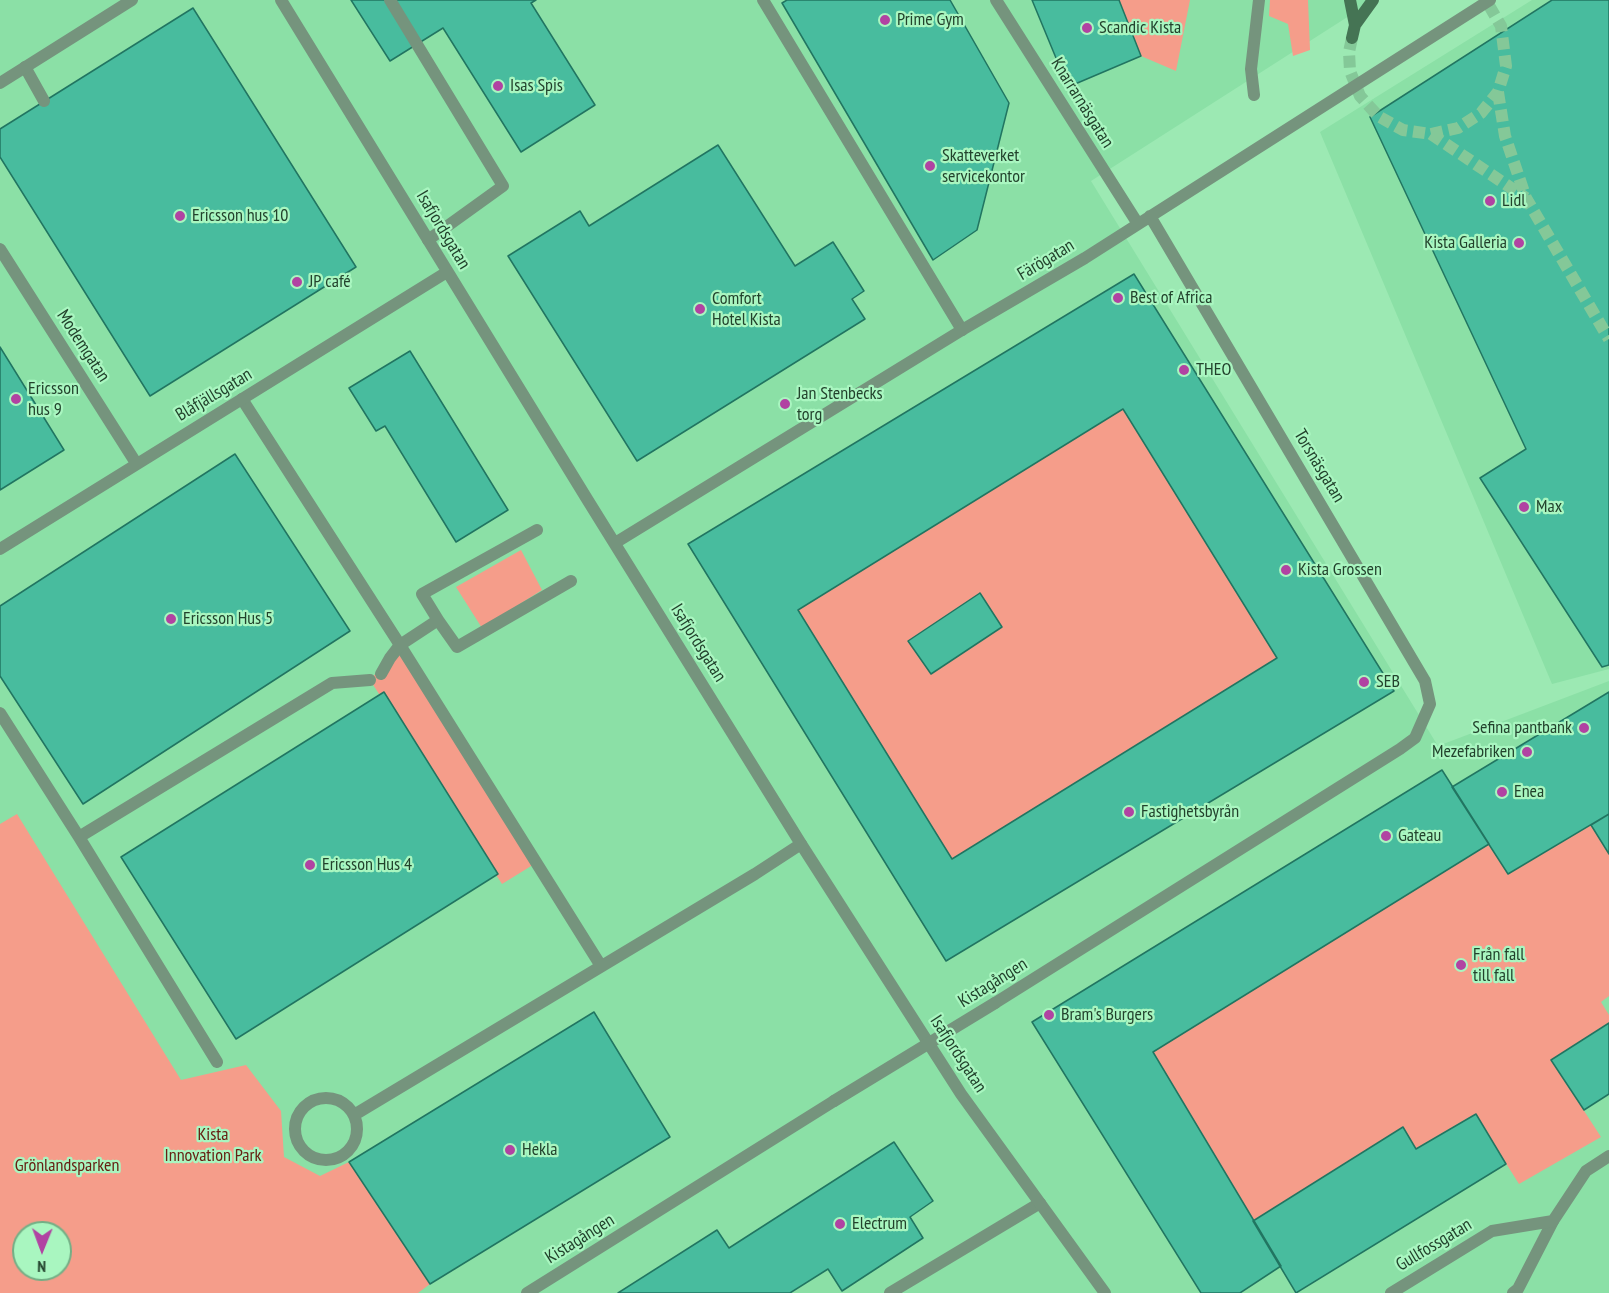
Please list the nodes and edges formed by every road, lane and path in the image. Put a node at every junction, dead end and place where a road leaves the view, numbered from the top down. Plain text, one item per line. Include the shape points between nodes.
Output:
1 (132, 0) edge
2 (281, 0) edge
3 (390, 0) edge
4 (764, 0) edge
5 (996, 0) edge
6 (1259, 0) edge
7 (1350, 0) edge
8 (1373, 0) edge
9 (1490, 0) edge
10 (1355, 25) junction
11 (1352, 38) tunnel mouth
12 (25, 67) junction
13 (0, 83) edge
14 (1254, 95) dead end
15 (44, 101) dead end
16 (1150, 216) junction
17 (1138, 224) junction
18 (428, 240) junction
19 (0, 249) edge
20 (447, 272) junction
21 (962, 330) junction
22 (242, 399) junction
23 (136, 463) junction
24 (537, 530) dead end
25 (615, 543) junction
26 (0, 549) edge
27 (571, 581) dead end
28 (438, 620) junction
29 (400, 645) junction
30 (0, 713) edge
31 (1415, 738) joint
32 (79, 837) junction
33 (801, 844) junction
34 (601, 966) junction
35 (217, 1062) dead end
36 (354, 1115) junction
37 (1609, 1156) edge
38 (1040, 1203) junction
39 (1553, 1221) junction
40 (1397, 1292) edge
41 (527, 1293) edge
42 (890, 1293) edge
43 (1105, 1293) edge
44 (1513, 1293) edge

1 - 12 street
2 - 18 street, Isafjordsgatan
3 - 18 street via 503,186
4 - 21 street
5 - 17 street, Knarrarnäsgatan
6 - 14 street via 1251,69
7 - 10 main road
8 - 10 main road
9 - 16 street, Färögatan
10 - 11 main road
12 - 13 street
12 - 15 street
16 - 17 street, Färögatan
16 - 31 street, Torsnäsgatan via 1425,681 1430,704
17 - 21 street, Färögatan
18 - 20 street, Isafjordsgatan
19 - 23 street, Modemgatan
20 - 22 street, Blåfjällsgatan
20 - 25 street, Isafjordsgatan
21 - 25 street, Färögatan
22 - 23 street, Blåfjällsgatan
22 - 29 street
23 - 26 street, Blåfjällsgatan
24 - 28 street via 422,594
25 - 33 street, Isafjordsgatan
27 - 28 street via 457,647
28 - 29 street
29 - 32 street via 375,677 332,683
29 - 34 street
30 - 32 street
31 - 41 street, Kistagången, bridge
32 - 35 street
33 - 34 street
33 - 38 street, Isafjordsgatan via 961,1094
34 - 36 street
36 - 36 street via 357,1136 346,1154 326,1161 315,1159 299,1145 294,1126 310,1101 340,1101
37 - 39 street via 1586,1171
38 - 42 street
38 - 43 street, Isafjordsgatan
39 - 40 street, Gullfossgatan via 1492,1231
39 - 44 street

